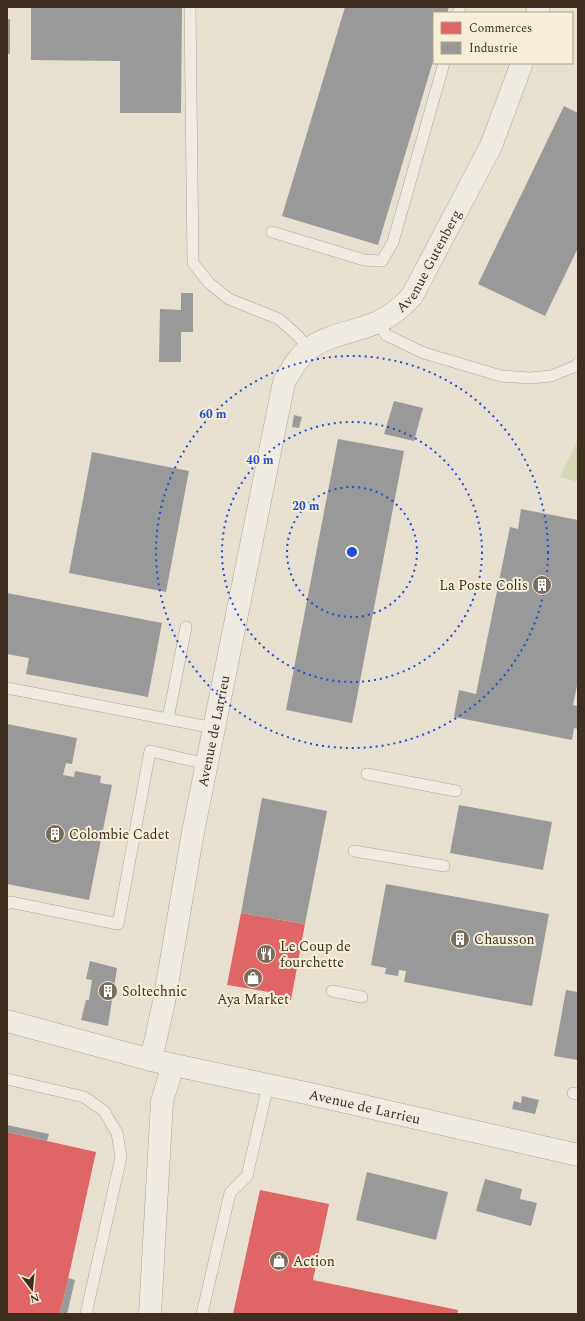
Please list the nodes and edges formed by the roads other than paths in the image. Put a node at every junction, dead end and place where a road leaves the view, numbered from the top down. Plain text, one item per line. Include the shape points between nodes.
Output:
1 (190, 7) edge
2 (444, 64) edge
3 (522, 64) edge
4 (272, 232) dead end
5 (378, 322) junction
6 (309, 349) junction
7 (578, 364) edge
8 (279, 403) joint
9 (186, 627) dead end
10 (7, 688) edge
11 (168, 719) junction
12 (214, 728) junction
13 (207, 764) junction
14 (367, 774) dead end
15 (456, 791) dead end
16 (354, 851) dead end
17 (444, 866) dead end
18 (7, 904) edge
19 (332, 991) dead end
20 (362, 997) dead end
21 (7, 1021) edge
22 (151, 1060) junction
23 (173, 1065) junction
24 (7, 1079) edge
25 (268, 1085) junction
26 (578, 1155) edge
27 (86, 1314) edge
28 (150, 1314) edge
29 (202, 1314) edge

1 - 6 lane via 194,263 209,283 224,295 279,319
2 - 4 lane via 393,242 382,261 364,260
3 - 5 street, Avenue Gutenberg via 490,146 412,296 398,310
5 - 6 street, Avenue Gutenberg via 337,335
5 - 7 lane via 386,335 424,353 501,376 551,376
6 - 8 street, Avenue Gutenberg via 284,382
8 - 12 street, Avenue de Larrieu
9 - 11 lane
10 - 11 lane
11 - 12 lane
12 - 13 street, Avenue de Larrieu
13 - 18 lane via 150,751 118,924 10,902
13 - 22 street, Avenue de Larrieu
14 - 15 lane
16 - 17 lane
19 - 20 lane
21 - 22 street, Avenue de Larrieu
22 - 23 street, Avenue de Larrieu
23 - 25 street, Avenue de Larrieu
23 - 28 street via 162,1101
24 - 27 lane via 84,1097 104,1111 118,1133 121,1157
25 - 26 street, Avenue de Larrieu
25 - 29 lane via 247,1176 230,1193

